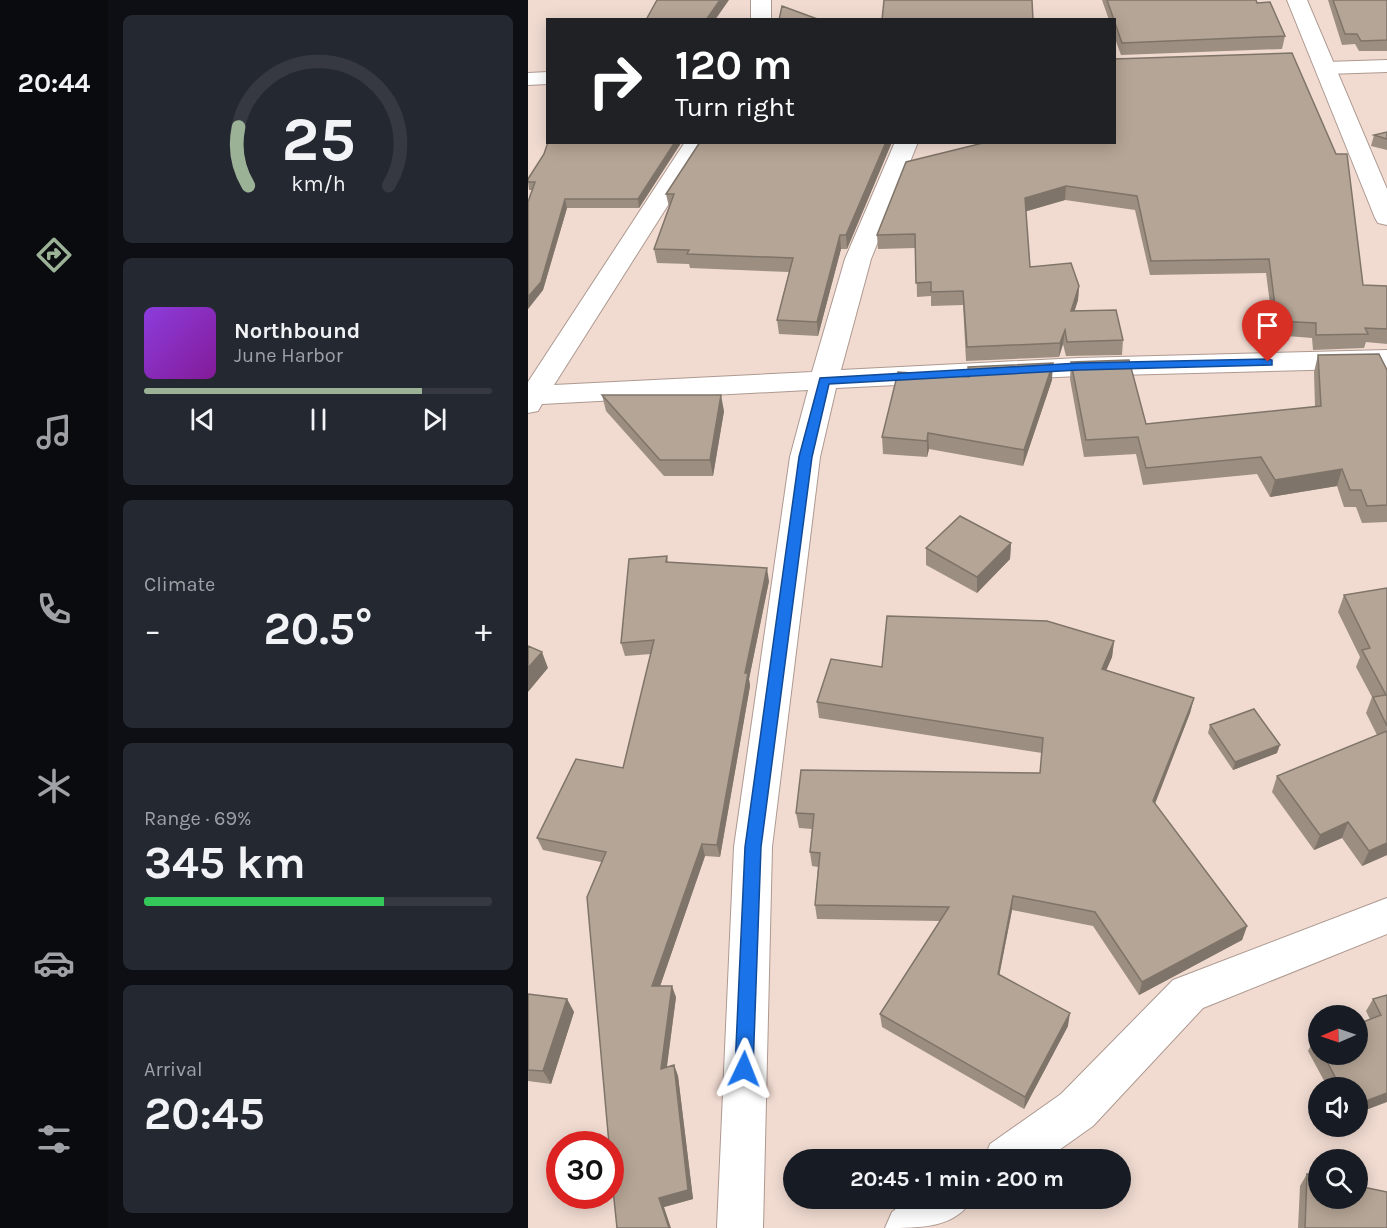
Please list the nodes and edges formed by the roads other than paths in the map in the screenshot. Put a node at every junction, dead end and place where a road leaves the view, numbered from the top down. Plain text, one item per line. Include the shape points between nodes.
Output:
1 (761, 0) edge
2 (1297, 0) edge
3 (761, 18) edge
4 (1298, 57) dead end
5 (1323, 62) junction
6 (1387, 66) edge
7 (546, 78) edge
8 (528, 79) edge
9 (695, 144) edge
10 (906, 144) edge
11 (1387, 218) edge
12 (1387, 359) edge
13 (824, 380) junction
14 (531, 400) edge
15 (1387, 916) edge
16 (1022, 1149) edge
17 (935, 1209) edge
18 (740, 1228) edge
19 (908, 1228) edge

1 - 3 street
2 - 5 street
4 - 5 street
5 - 6 street
5 - 11 street
7 - 8 street
9 - 14 street
10 - 13 street via 858,259
12 - 13 street via 1079,367
13 - 14 street
13 - 18 street via 806,457 753,847
15 - 16 street via 1188,994 1077,1110
17 - 19 street

